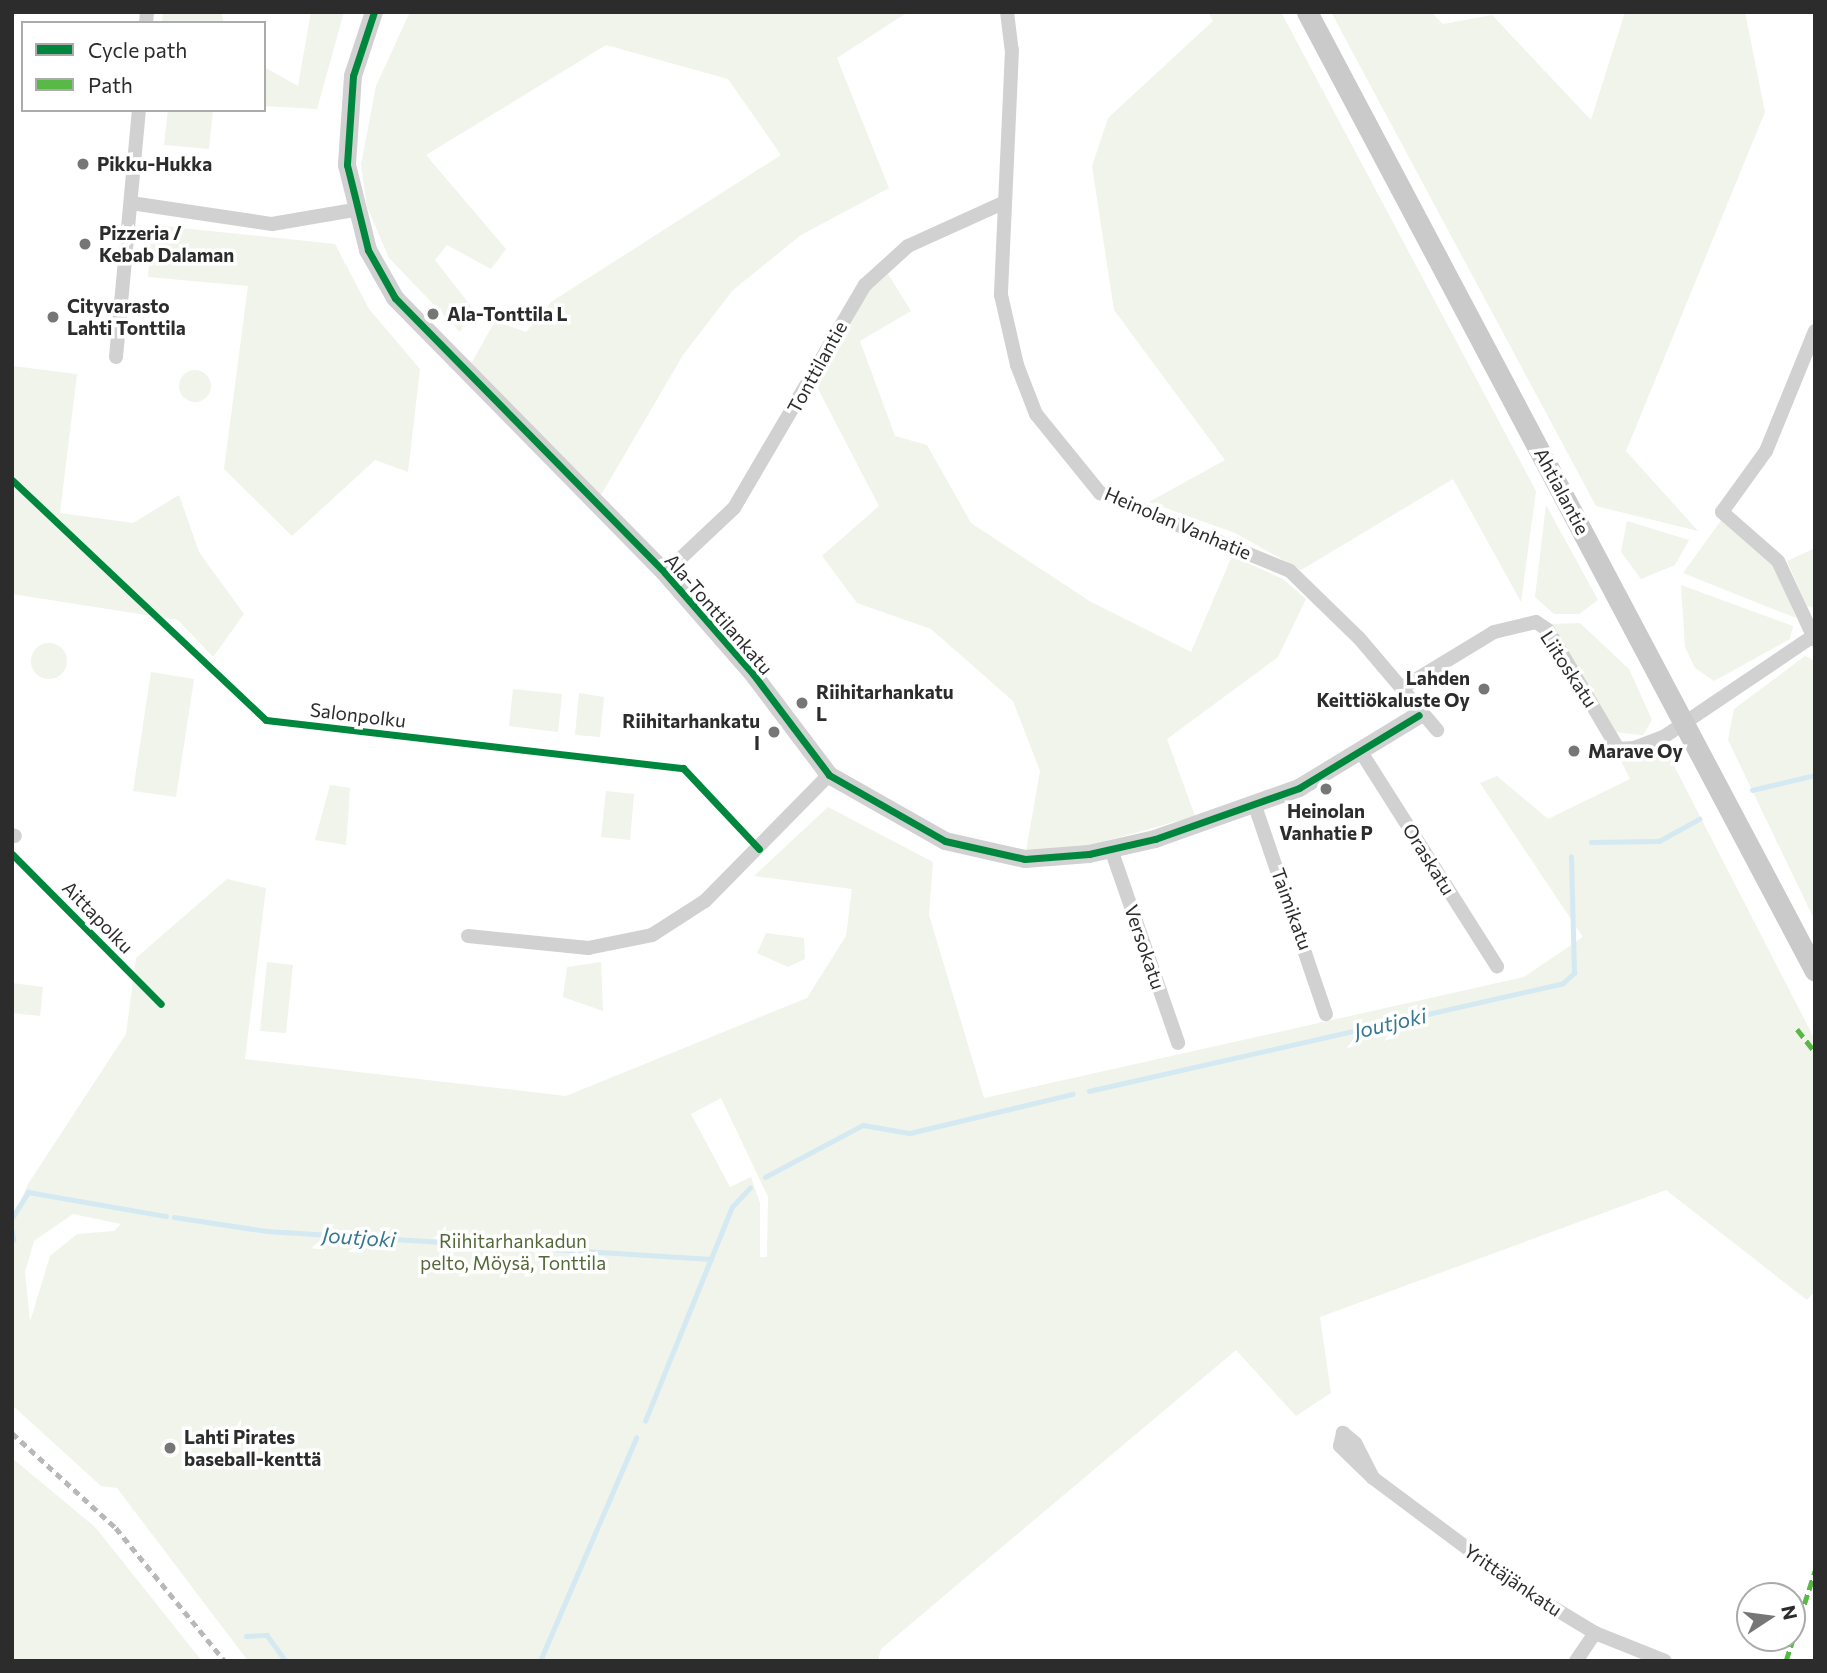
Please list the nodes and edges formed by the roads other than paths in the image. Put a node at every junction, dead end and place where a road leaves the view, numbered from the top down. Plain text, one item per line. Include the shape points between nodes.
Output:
1 (374, 12) edge
2 (1007, 12) edge
3 (1307, 12) edge
4 (139, 112) edge
5 (131, 203) junction
6 (1003, 203) junction
7 (354, 210) junction
8 (1815, 331) edge
9 (116, 357) dead end
10 (665, 573) junction
11 (1814, 637) edge
12 (1402, 688) junction
13 (1419, 715) junction
14 (1685, 723) junction
15 (1437, 730) dead end
16 (1361, 752) junction
17 (829, 775) junction
18 (1255, 806) junction
19 (1112, 852) junction
20 (468, 936) dead end
21 (1497, 967) dead end
22 (1815, 971) edge
23 (1326, 1014) dead end
24 (1178, 1043) dead end
25 (1373, 1478) dead end
26 (1595, 1633) junction
27 (1576, 1661) edge
28 (1665, 1661) edge

1 - 7 street, Ala-Tonttilankatu via 353,76 347,122
2 - 6 street, Heinolan Vanhatie via 1012,50
3 - 14 main road, Ahtialantie
4 - 5 street
5 - 7 street via 272,224
5 - 9 street
6 - 10 street, Tonttilantie via 908,246 864,285 734,508
6 - 12 street, Heinolan Vanhatie via 1001,295 1017,365 1036,414 1100,493 1290,571
7 - 10 street, Ala-Tonttilankatu via 396,298
8 - 11 street via 1766,451 1723,512 1779,561
10 - 17 street, Ala-Tonttilankatu
11 - 14 street
12 - 13 street, Heinolan Vanhatie
12 - 14 street, Liitoskatu via 1494,632 1536,622 1548,630 1618,749 1665,736
13 - 15 street, Heinolan Vanhatie
13 - 16 street, Ala-Tonttilankatu
14 - 22 main road, Ahtialantie
16 - 18 street, Ala-Tonttilankatu
16 - 21 street, Oraskatu
17 - 19 street, Ala-Tonttilankatu via 945,841 1025,859
17 - 20 street via 705,901 652,935 588,948
18 - 19 street, Ala-Tonttilankatu
18 - 23 street, Taimikatu
19 - 24 street, Versokatu
25 - 26 street, Yrittäjänkatu via 1519,1587
26 - 27 street
26 - 28 street, Yrittäjänkatu

